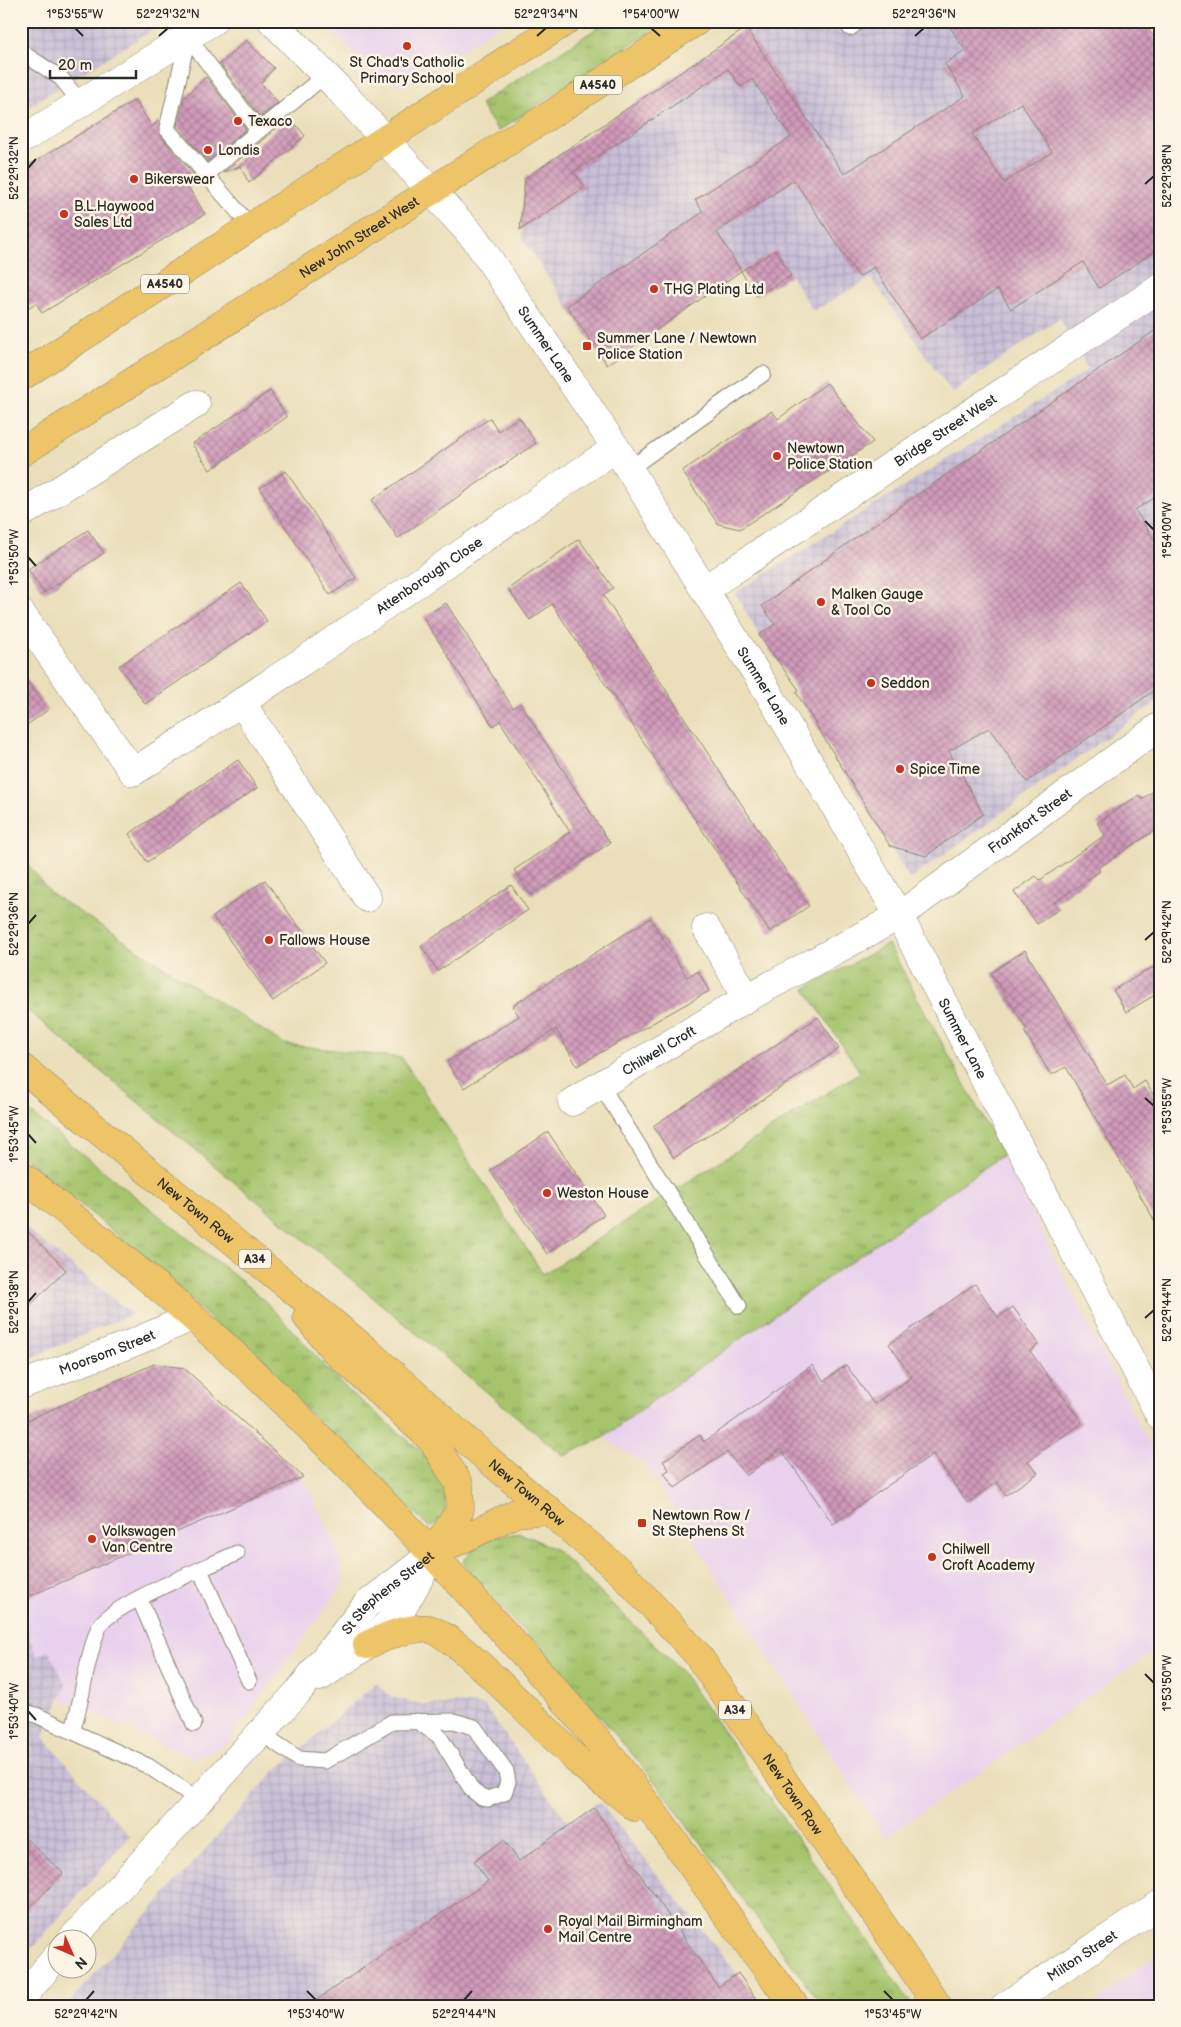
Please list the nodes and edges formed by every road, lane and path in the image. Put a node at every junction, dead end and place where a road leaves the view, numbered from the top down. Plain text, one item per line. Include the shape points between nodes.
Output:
1 (213, 21) edge
2 (272, 21) edge
3 (566, 21) edge
4 (697, 21) edge
5 (188, 37) junction
6 (21, 52) edge
7 (325, 74) junction
8 (81, 103) junction
9 (258, 130) junction
10 (21, 140) edge
11 (385, 140) junction
12 (206, 175) junction
13 (432, 192) junction
14 (252, 228) junction
15 (1160, 288) edge
16 (763, 374) dead end
17 (21, 377) edge
18 (196, 404) dead end
19 (21, 453) edge
20 (623, 458) junction
21 (21, 514) edge
22 (705, 589) junction
23 (21, 614) edge
24 (242, 703) junction
25 (1160, 726) edge
26 (367, 898) dead end
27 (899, 916) junction
28 (706, 928) dead end
29 (747, 998) junction
30 (21, 1067) edge
31 (600, 1084) junction
32 (572, 1102) dead end
33 (21, 1175) edge
34 (274, 1274) junction
35 (739, 1306) dead end
36 (192, 1317) junction
37 (21, 1385) edge
38 (1160, 1416) edge
39 (549, 1510) junction
40 (237, 1553) dead end
41 (432, 1554) junction
42 (200, 1570) junction
43 (139, 1598) junction
44 (367, 1645) junction
45 (248, 1681) dead end
46 (298, 1692) junction
47 (21, 1711) edge
48 (418, 1721) junction
49 (194, 1724) dead end
50 (72, 1731) junction
51 (261, 1732) junction
52 (199, 1800) junction
53 (672, 1836) junction
54 (1160, 1904) edge
55 (79, 1930) edge
56 (48, 1967) edge
57 (21, 1999) edge
58 (795, 2006) edge
59 (938, 2006) edge
60 (1005, 2006) edge

1 - 5 street
2 - 7 street, Summer Lane
3 - 11 highway, A4540
4 - 13 highway, New John Street West / A4540
5 - 8 street
5 - 9 lane
5 - 12 lane via 167,129
6 - 8 lane via 61,78
7 - 9 lane
7 - 11 street, Summer Lane
8 - 10 street
9 - 12 lane
11 - 13 street, Summer Lane
11 - 14 highway, A4540
12 - 14 lane
13 - 19 highway, New John Street West / A4540
13 - 20 street, Summer Lane via 476,240
14 - 17 highway, A4540
15 - 22 street, Bridge Street West
16 - 20 lane
18 - 21 street
20 - 22 street, Summer Lane
20 - 24 street, Attenborough Close via 462,551
22 - 27 street, Summer Lane
23 - 24 street, Attenborough Close via 133,772
24 - 26 street
25 - 27 street, Frankfort Street
27 - 29 street, Chilwell Croft
27 - 38 street, Summer Lane
28 - 29 street
29 - 31 street, Chilwell Croft
30 - 34 highway, New Town Row / A34
31 - 32 street, Chilwell Croft
31 - 35 lane
33 - 36 highway
34 - 39 highway, New Town Row / A34
34 - 41 highway via 333,1349 433,1441 459,1484 460,1510
36 - 37 street, Moorsom Street
36 - 41 highway via 356,1474
39 - 41 highway via 516,1513
39 - 59 highway, New Town Row / A34 via 622,1573 697,1654
40 - 42 lane
41 - 44 street, St Stephens Street via 402,1609
41 - 46 street, St Stephens Street via 366,1605
41 - 53 highway via 576,1714
42 - 43 lane
42 - 45 lane
43 - 49 lane
43 - 50 lane via 100,1625
44 - 46 street, St Stephens Street
44 - 53 highway via 397,1633 428,1629 441,1633 467,1653 581,1764
46 - 51 street, St Stephens Street
47 - 50 lane
48 - 48 lane via 454,1721 474,1727 506,1771 508,1782 504,1793 494,1799 476,1794 439,1736
48 - 51 lane via 392,1722 326,1761 299,1759
50 - 52 lane via 148,1766
51 - 52 street, St Stephens Street
52 - 55 street, St Stephens Street
53 - 58 highway
54 - 60 street, Milton Street
56 - 57 street

